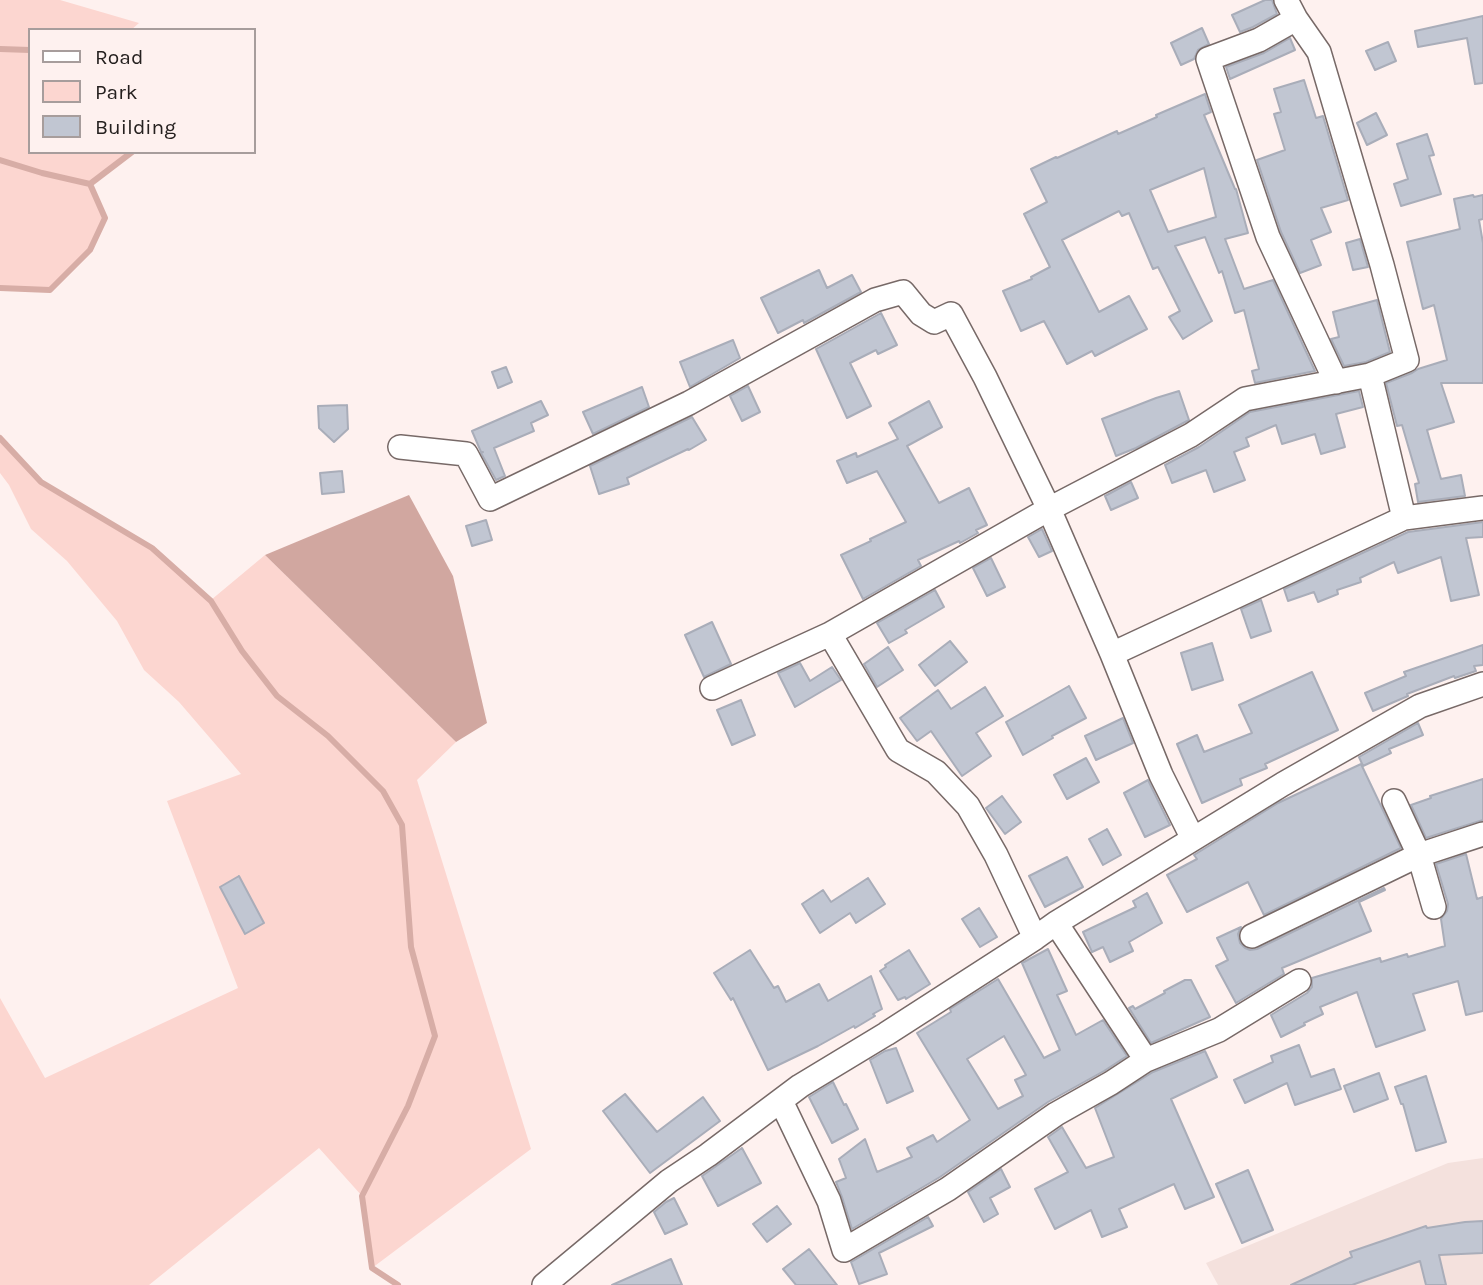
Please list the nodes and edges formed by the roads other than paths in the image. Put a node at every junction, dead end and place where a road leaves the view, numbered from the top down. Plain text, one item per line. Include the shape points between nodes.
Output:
1 (1291, 9) edge
2 (1370, 375) junction
3 (1336, 382) junction
4 (400, 447) dead end
5 (1483, 508) edge
6 (1049, 509) junction
7 (1404, 519) junction
8 (830, 634) junction
9 (1112, 654) junction
10 (1483, 684) edge
11 (712, 688) dead end
12 (1394, 802) dead end
13 (1483, 834) edge
14 (1193, 839) junction
15 (1419, 855) junction
16 (1434, 907) dead end
17 (1056, 923) junction
18 (1252, 936) dead end
19 (1035, 938) junction
20 (1298, 981) dead end
21 (1146, 1059) junction
22 (781, 1101) junction
23 (544, 1285) edge

1 - 2 street via 1319,52 1407,360
1 - 3 street via 1259,40 1208,59 1268,237
2 - 3 street
2 - 7 street
3 - 6 street via 1245,399 1191,435
4 - 6 street via 466,454 490,499 689,403 875,300 902,292 934,322 951,314
5 - 7 street
6 - 8 street
6 - 9 street
7 - 9 street
8 - 11 street
8 - 19 street via 898,750 936,772 968,806
9 - 14 street via 1161,775
10 - 14 street via 1420,706
12 - 15 street
13 - 15 street
14 - 17 street
15 - 16 street
15 - 18 street
17 - 19 street
17 - 21 street
19 - 22 street
20 - 21 street via 1219,1030
21 - 22 street via 948,1189 844,1250 829,1201
22 - 23 street via 669,1181

